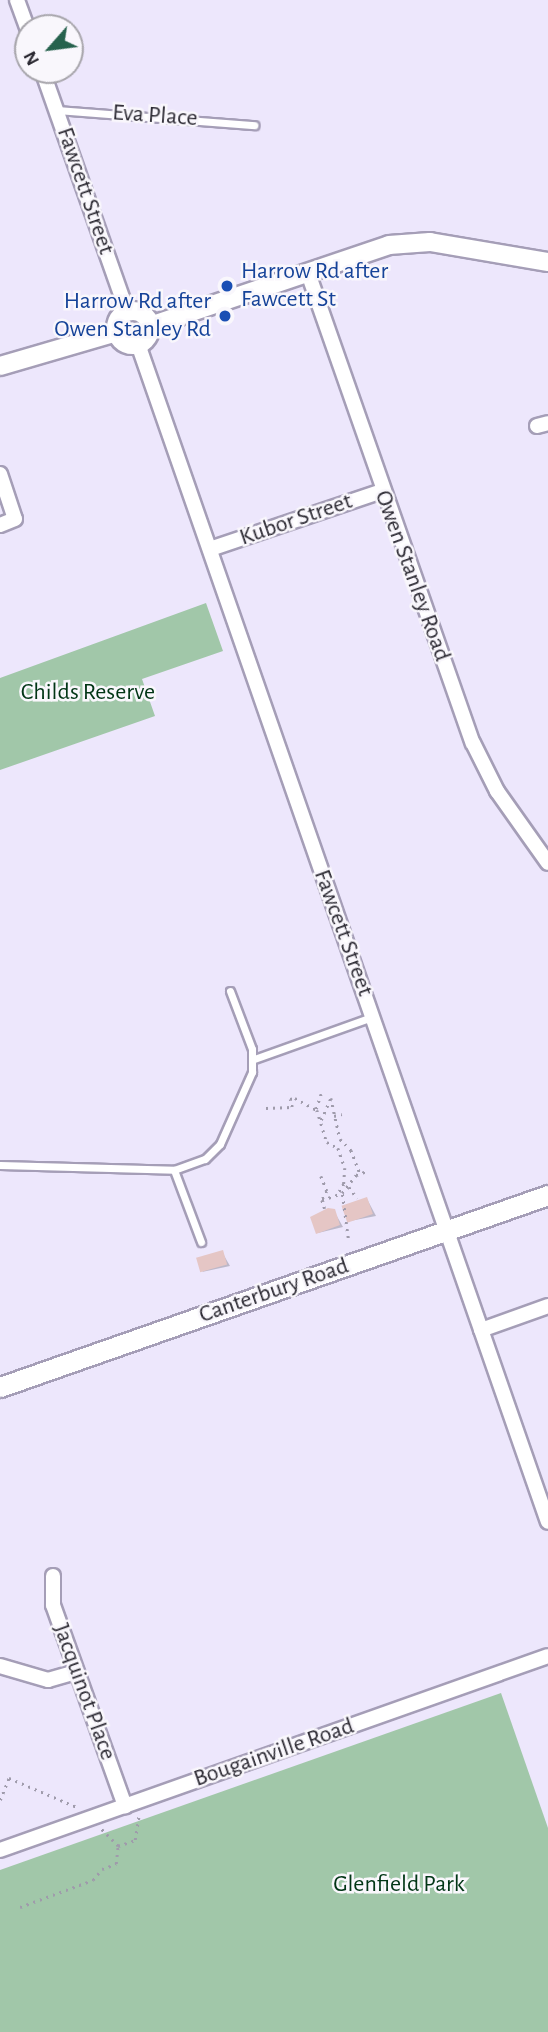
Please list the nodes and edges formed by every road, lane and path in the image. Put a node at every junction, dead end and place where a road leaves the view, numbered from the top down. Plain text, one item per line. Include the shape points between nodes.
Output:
1 (47, 84) edge
2 (57, 110) junction
3 (254, 125) dead end
4 (547, 260) edge
5 (308, 273) junction
6 (127, 312) junction
7 (150, 326) junction
8 (117, 332) junction
9 (138, 344) junction
10 (0, 366) edge
11 (0, 474) edge
12 (382, 491) junction
13 (0, 525) edge
14 (209, 549) junction
15 (548, 863) edge
16 (230, 991) dead end
17 (373, 1017) junction
18 (254, 1059) junction
19 (321, 1094) dead end
20 (266, 1108) dead end
21 (316, 1109) junction
22 (342, 1114) dead end
23 (334, 1116) junction
24 (321, 1120) junction
25 (346, 1146) junction
26 (338, 1149) junction
27 (0, 1165) edge
28 (174, 1170) junction
29 (367, 1171) dead end
30 (359, 1174) junction
31 (321, 1176) dead end
32 (349, 1187) junction
33 (340, 1194) junction
34 (548, 1195) edge
35 (357, 1198) dead end
36 (322, 1200) junction
37 (325, 1209) dead end
38 (446, 1230) junction
39 (348, 1238) dead end
40 (201, 1242) dead end
41 (548, 1306) edge
42 (481, 1329) junction
43 (0, 1387) edge
44 (548, 1522) edge
45 (53, 1576) dead end
46 (548, 1656) edge
47 (0, 1666) edge
48 (76, 1672) junction
49 (0, 1800) edge
50 (125, 1806) junction
51 (75, 1808) dead end
52 (145, 1812) dead end
53 (100, 1828) dead end
54 (118, 1846) junction
55 (0, 1850) edge
56 (20, 1907) dead end

1 - 2 street, Fawcett Street
2 - 3 lane, Eva Place
2 - 6 street, Fawcett Street
4 - 5 street via 417,242 376,249
5 - 7 street
5 - 12 street, Owen Stanley Road
6 - 7 street via 144,314
6 - 8 street via 120,318
7 - 9 street via 146,340
8 - 9 street via 127,344
8 - 10 street
9 - 14 street, Fawcett Street
11 - 13 street via 15,519
12 - 14 street, Kubor Street
12 - 15 street, Owen Stanley Road via 472,743 497,791
14 - 17 street, Fawcett Street
16 - 18 lane
17 - 18 lane
17 - 38 street, Fawcett Street
18 - 28 lane via 248,1085 220,1144 198,1164
19 - 21 path
20 - 21 path via 292,1107 292,1098
21 - 24 path
22 - 23 path
23 - 24 path via 337,1112 331,1098
23 - 25 path
24 - 26 path via 327,1142
25 - 26 path
25 - 30 path via 356,1158
26 - 33 path via 345,1168
27 - 28 lane
28 - 40 lane
29 - 30 path
30 - 32 path
31 - 36 path via 327,1191
32 - 33 path
32 - 35 path
33 - 36 path
33 - 39 path
34 - 38 main road, Canterbury Road
36 - 37 path
38 - 42 street, Fawcett Street
38 - 43 main road, Canterbury Road
41 - 42 street
42 - 44 street, Fawcett Street
45 - 48 street, Jacquinot Place via 53,1605
46 - 50 street, Bougainville Road
47 - 48 street via 48,1680
48 - 50 street, Jacquinot Place
49 - 51 path via 9,1778
50 - 55 street, Bougainville Road
52 - 54 path via 139,1815 135,1840
53 - 54 path
54 - 56 path via 116,1864 102,1869 93,1880

